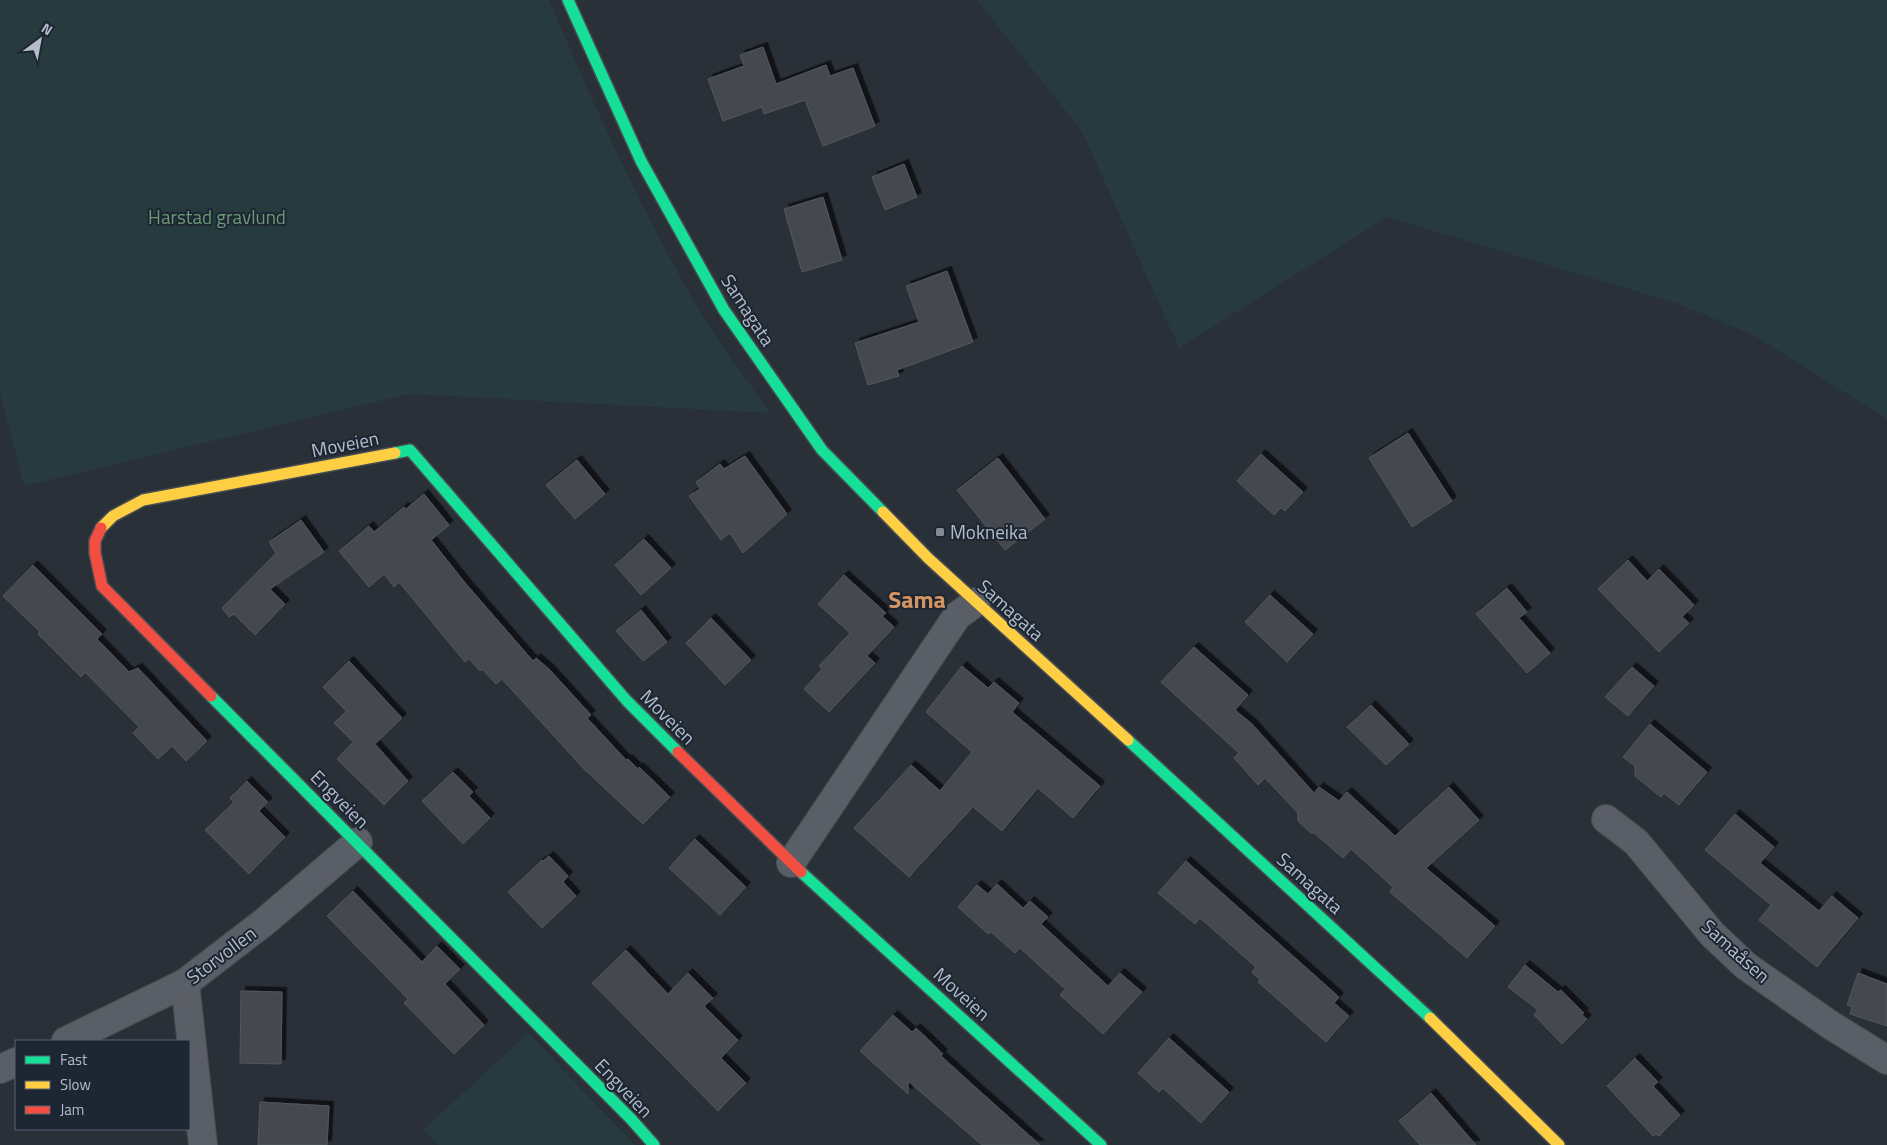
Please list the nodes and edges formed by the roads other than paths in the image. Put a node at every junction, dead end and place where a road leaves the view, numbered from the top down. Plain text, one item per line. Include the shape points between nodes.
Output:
1 (568, 0) edge
2 (177, 493) joint
3 (976, 602) junction
4 (1606, 820) dead end
5 (358, 842) junction
6 (792, 863) junction
7 (185, 983) junction
8 (68, 1040) edge
9 (1887, 1060) edge
10 (15, 1062) edge
11 (0, 1069) edge
12 (203, 1145) edge
13 (654, 1145) edge
14 (1101, 1145) edge
15 (1559, 1145) edge

1 - 3 main road, Samagata via 641,162 724,310 822,450
2 - 5 main road, Engveien via 143,500 111,515 101,524 94,540 95,561 102,586
2 - 6 main road, Moveien via 410,450 627,701
3 - 6 street via 957,616
3 - 15 main road, Samagata via 1347,940
4 - 9 street, Samaåsen via 1636,842 1712,934 1746,966
5 - 7 street, Storvollen via 263,923
5 - 13 main road, Engveien
6 - 14 main road, Moveien
7 - 8 street, Storvollen
7 - 12 street
10 - 11 street

